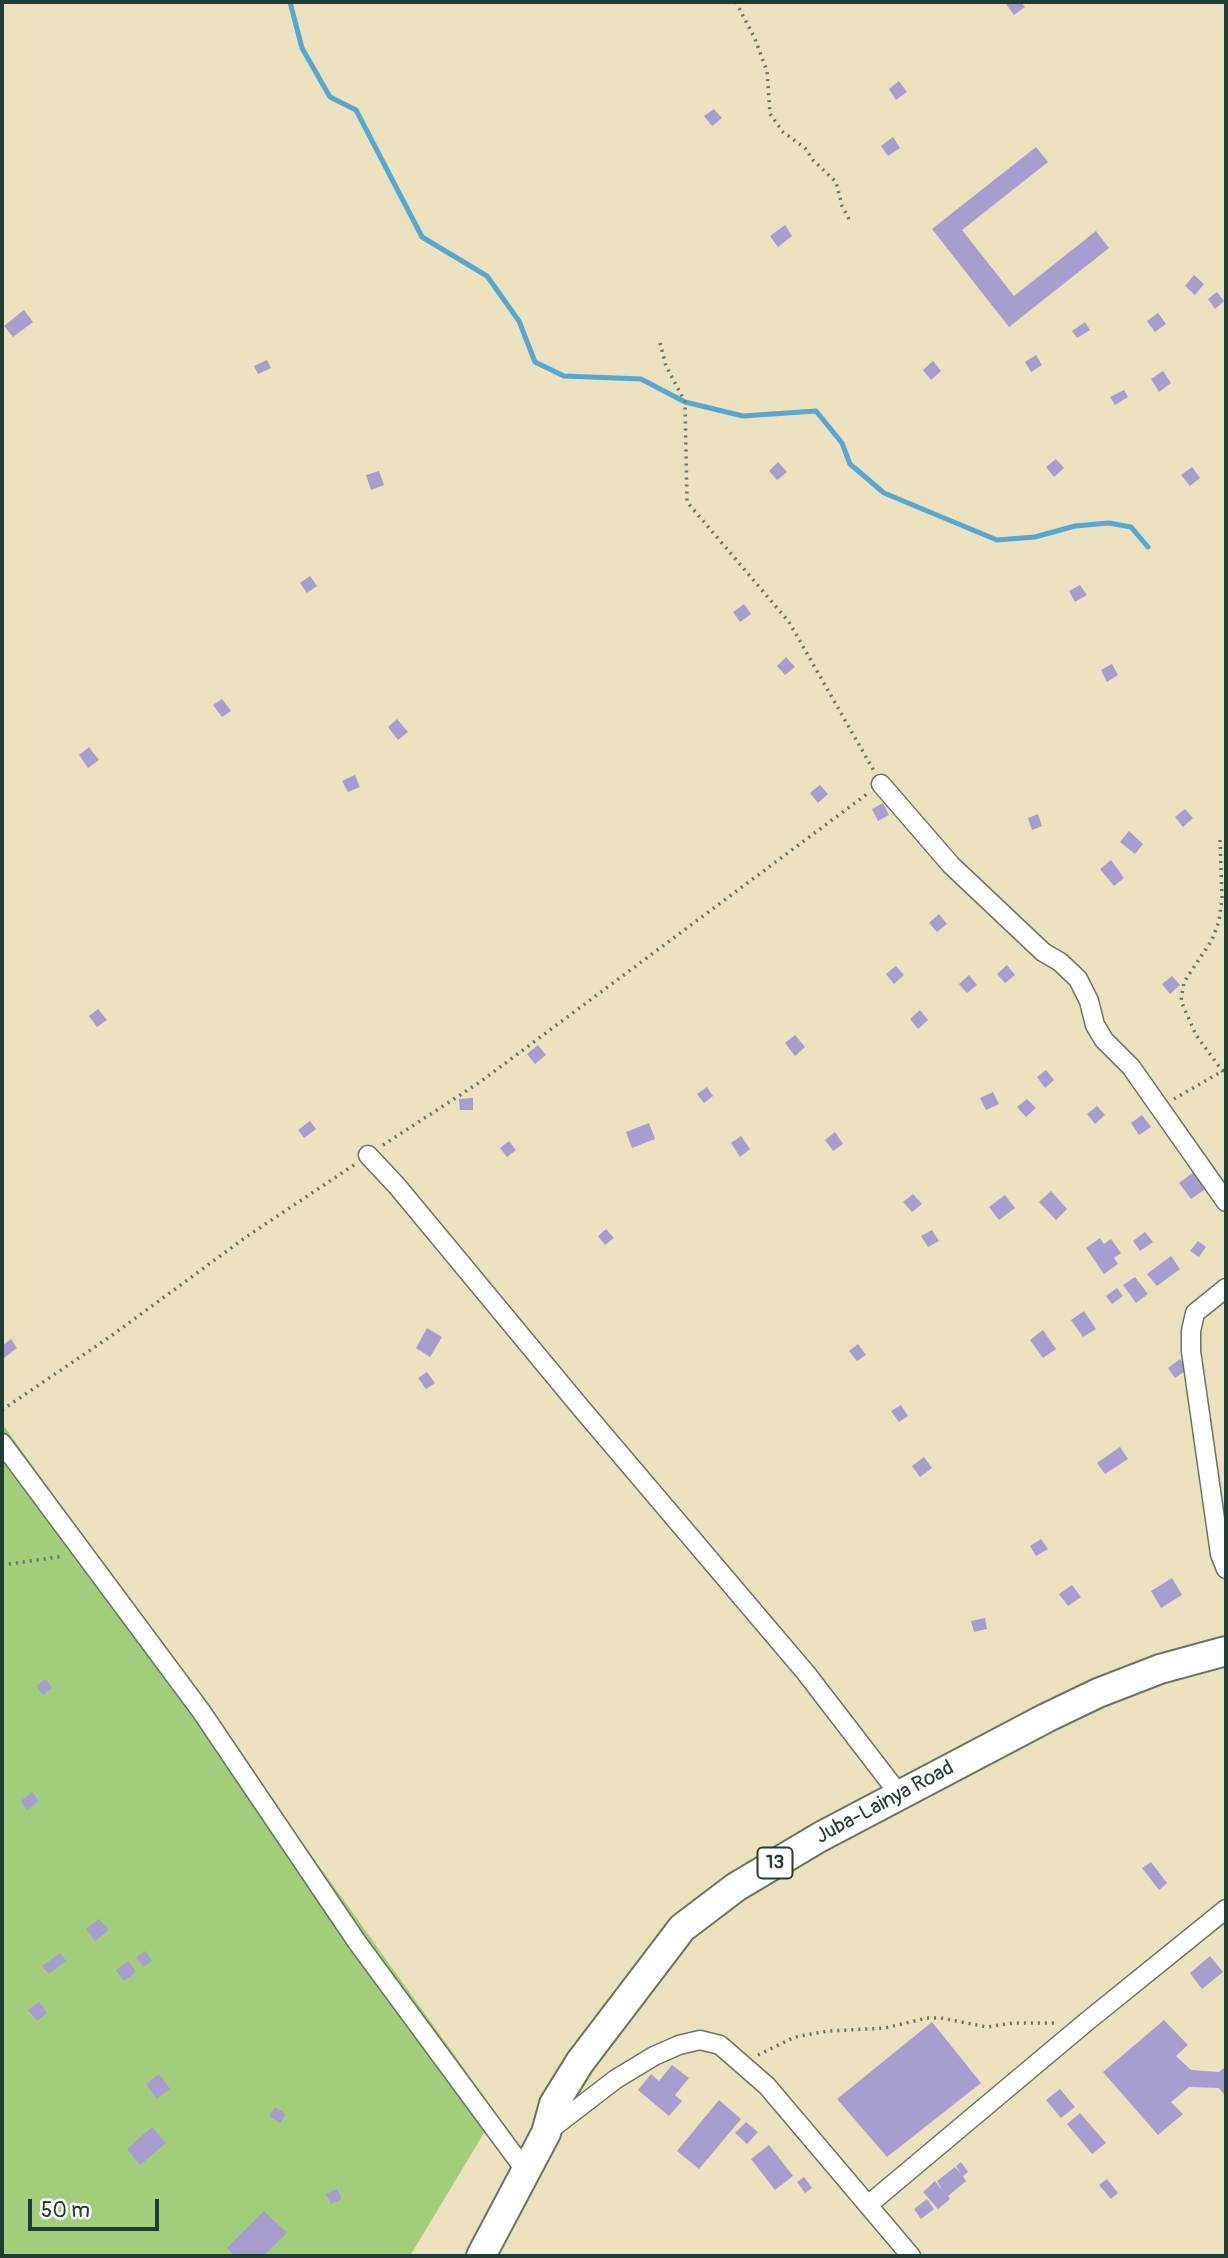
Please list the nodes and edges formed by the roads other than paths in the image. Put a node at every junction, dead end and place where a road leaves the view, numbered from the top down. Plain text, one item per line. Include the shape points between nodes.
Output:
1 (881, 784) road end
2 (368, 1155) road end
3 (1226, 1202) edge
4 (1226, 1288) edge
5 (2, 1443) edge
6 (1226, 1569) edge
7 (1226, 1651) edge
8 (899, 1794) junction
9 (1226, 1909) edge
10 (546, 2133) junction
11 (525, 2170) junction
12 (868, 2205) junction
13 (481, 2256) edge
14 (911, 2256) edge

1 - 3 street via 950,865 1078,979 1104,1040 1131,1067
2 - 8 street via 806,1673
4 - 6 street via 1195,1313 1191,1351 1220,1554
5 - 11 street via 201,1711 357,1942
7 - 8 main road, Juba-Lainya Road / 13 via 1098,1693
8 - 10 main road, Juba-Lainya Road / 13 via 736,1887 681,1928 580,2062 554,2104
9 - 12 street
10 - 11 main road, Juba-Lainya Road / 13
10 - 12 street via 616,2078 654,2056 700,2040 720,2045 767,2086
11 - 13 main road, Juba-Lainya Road / 13
12 - 14 street

